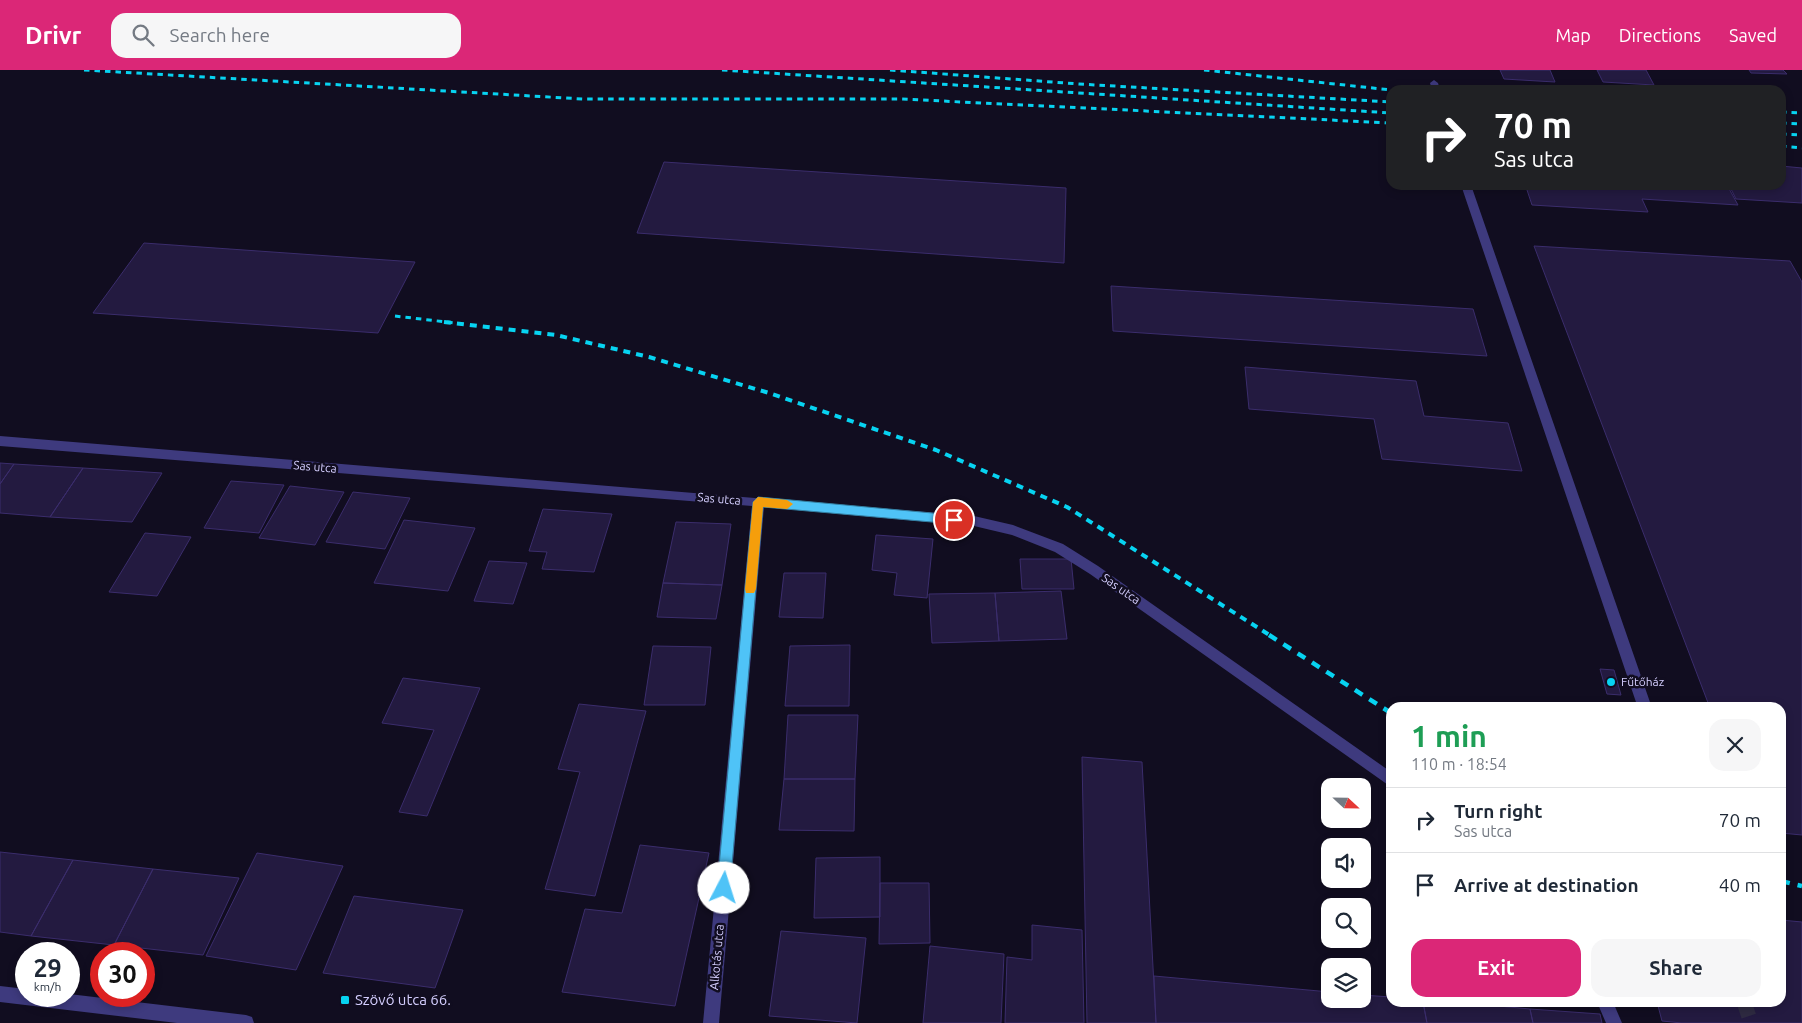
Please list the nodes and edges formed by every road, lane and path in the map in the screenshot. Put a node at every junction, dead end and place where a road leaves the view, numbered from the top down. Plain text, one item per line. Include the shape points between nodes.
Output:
1 (1468, 190) edge
2 (0, 442) edge
3 (758, 502) junction
4 (1643, 702) edge
5 (1386, 776) edge
6 (0, 994) edge
7 (1607, 1007) edge
8 (246, 1023) edge
9 (712, 1023) edge
10 (1614, 1023) edge

1 - 4 street
2 - 3 street, Sas utca
3 - 5 street, Sas utca via 974,521 1013,530 1059,548
3 - 9 street, Alkotás utca
6 - 8 street
7 - 10 street

